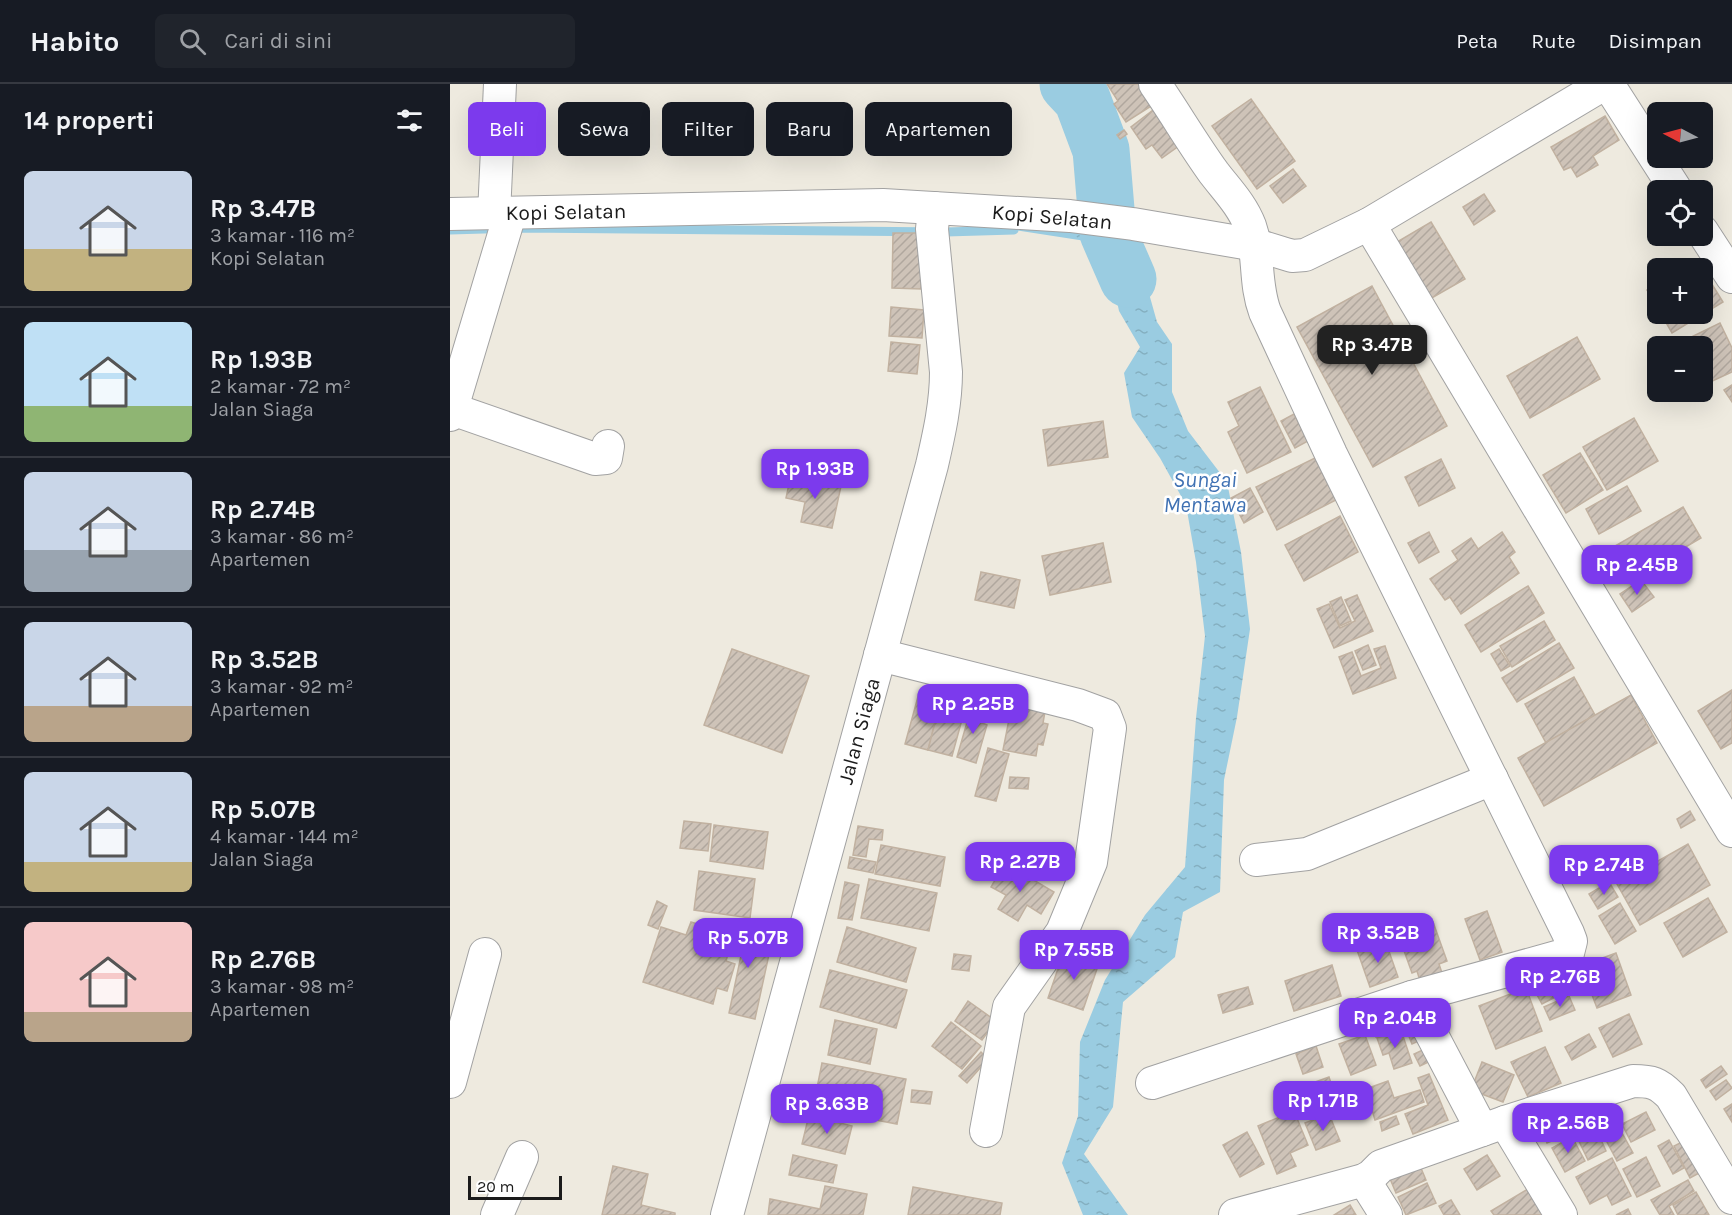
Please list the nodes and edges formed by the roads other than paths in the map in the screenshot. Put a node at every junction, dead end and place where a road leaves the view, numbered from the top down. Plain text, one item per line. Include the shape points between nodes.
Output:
1 (500, 84) edge
2 (1155, 84) edge
3 (1606, 84) edge
4 (1669, 180) edge
5 (450, 214) edge
6 (503, 223) junction
7 (1369, 224) junction
8 (933, 226) junction
9 (1256, 245) junction
10 (1712, 246) edge
11 (1732, 277) edge
12 (451, 412) edge
13 (608, 446) dead end
14 (880, 655) junction
15 (1492, 779) junction
16 (1732, 831) edge
17 (1256, 860) dead end
18 (485, 954) dead end
19 (1412, 997) junction
20 (450, 1082) edge
21 (1152, 1083) dead end
22 (1494, 1126) junction
23 (986, 1131) dead end
24 (522, 1157) dead end
25 (1364, 1180) junction
26 (1732, 1198) edge
27 (497, 1215) edge
28 (727, 1215) edge
29 (1235, 1215) edge
30 (1386, 1215) edge
31 (1561, 1215) edge

1 - 6 street
2 - 9 street via 1214,173 1242,207
3 - 4 street
3 - 7 street, Kopi Selatan
5 - 6 street, Kopi Selatan
6 - 8 street, Kopi Selatan via 883,205
6 - 12 street
7 - 9 street, Kopi Selatan via 1305,255 1292,256
7 - 16 street
8 - 9 street, Kopi Selatan via 1070,216
8 - 14 street, Jalan Siaga via 946,372 945,406
9 - 15 street via 1256,278 1264,312
10 - 11 street
12 - 13 street via 595,459 606,458
14 - 23 street via 1078,705 1105,715 1110,728 1091,862 1062,932 1010,1007
14 - 28 street, Jalan Siaga
15 - 17 street via 1307,854
15 - 19 street via 1568,933 1570,948 1564,956
18 - 20 street
19 - 21 street
19 - 22 street
22 - 25 street via 1381,1166
22 - 26 street via 1633,1081 1659,1084 1671,1096
22 - 31 street
24 - 27 street
25 - 29 street
25 - 30 street

